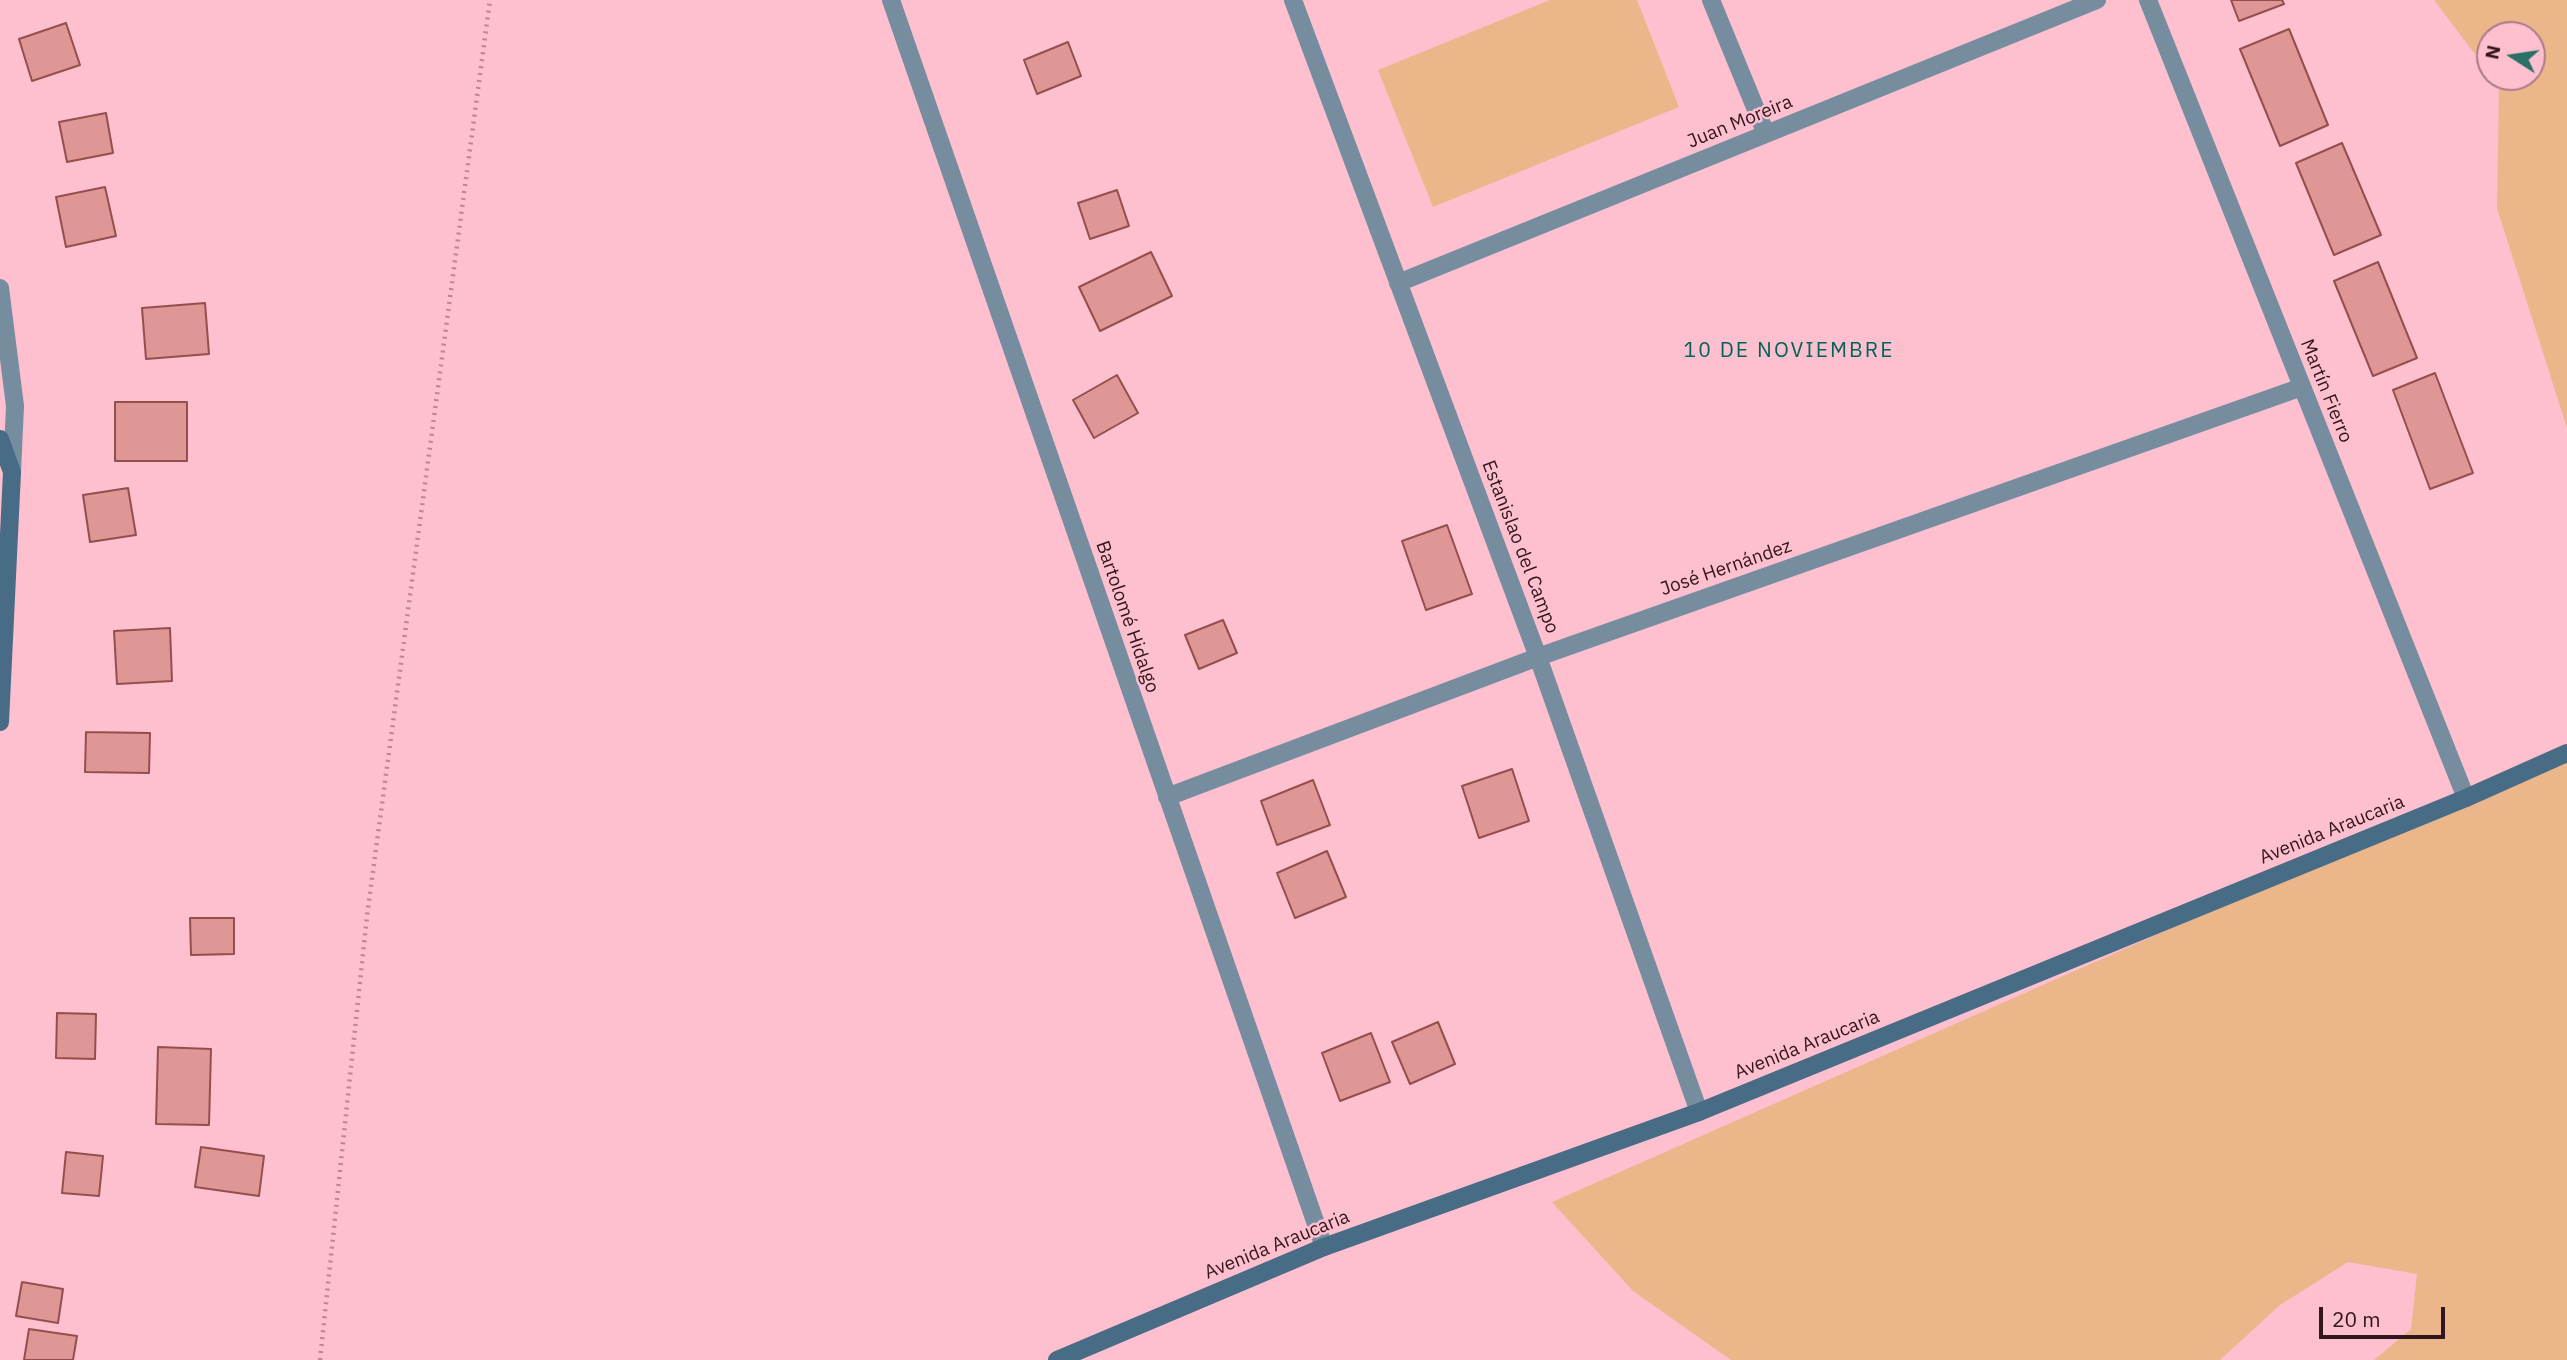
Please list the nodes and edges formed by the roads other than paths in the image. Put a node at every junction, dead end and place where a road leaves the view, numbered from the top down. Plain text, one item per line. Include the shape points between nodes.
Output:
1 (891, 0) edge
2 (1293, 0) edge
3 (1711, 0) edge
4 (2097, 0) edge
5 (2148, 0) edge
6 (1766, 134) junction
7 (1398, 283) junction
8 (0, 288) edge
9 (2302, 387) junction
10 (0, 439) edge
11 (12, 472) junction
12 (1538, 657) junction
13 (0, 722) edge
14 (2567, 753) edge
15 (1167, 797) junction
16 (2466, 797) junction
17 (1699, 1112) junction
18 (1324, 1247) junction
19 (1057, 1360) edge

1 - 15 street, Bartolomé Hidalgo
2 - 7 street, Estanislao del Campo
3 - 6 street
4 - 6 street, Juan Moreira
5 - 9 street, Martín Fierro
6 - 7 street, Juan Moreira
7 - 12 street, Estanislao del Campo
8 - 11 street via 15,406
9 - 12 street, José Hernández
9 - 16 street, Martín Fierro
10 - 11 main road
11 - 13 main road
12 - 15 street, José Hernández
12 - 17 street, Estanislao del Campo
14 - 16 main road, Avenida Araucaria
15 - 18 street, Bartolomé Hidalgo
16 - 17 main road, Avenida Araucaria
17 - 18 main road, Avenida Araucaria
18 - 19 main road, Avenida Araucaria

